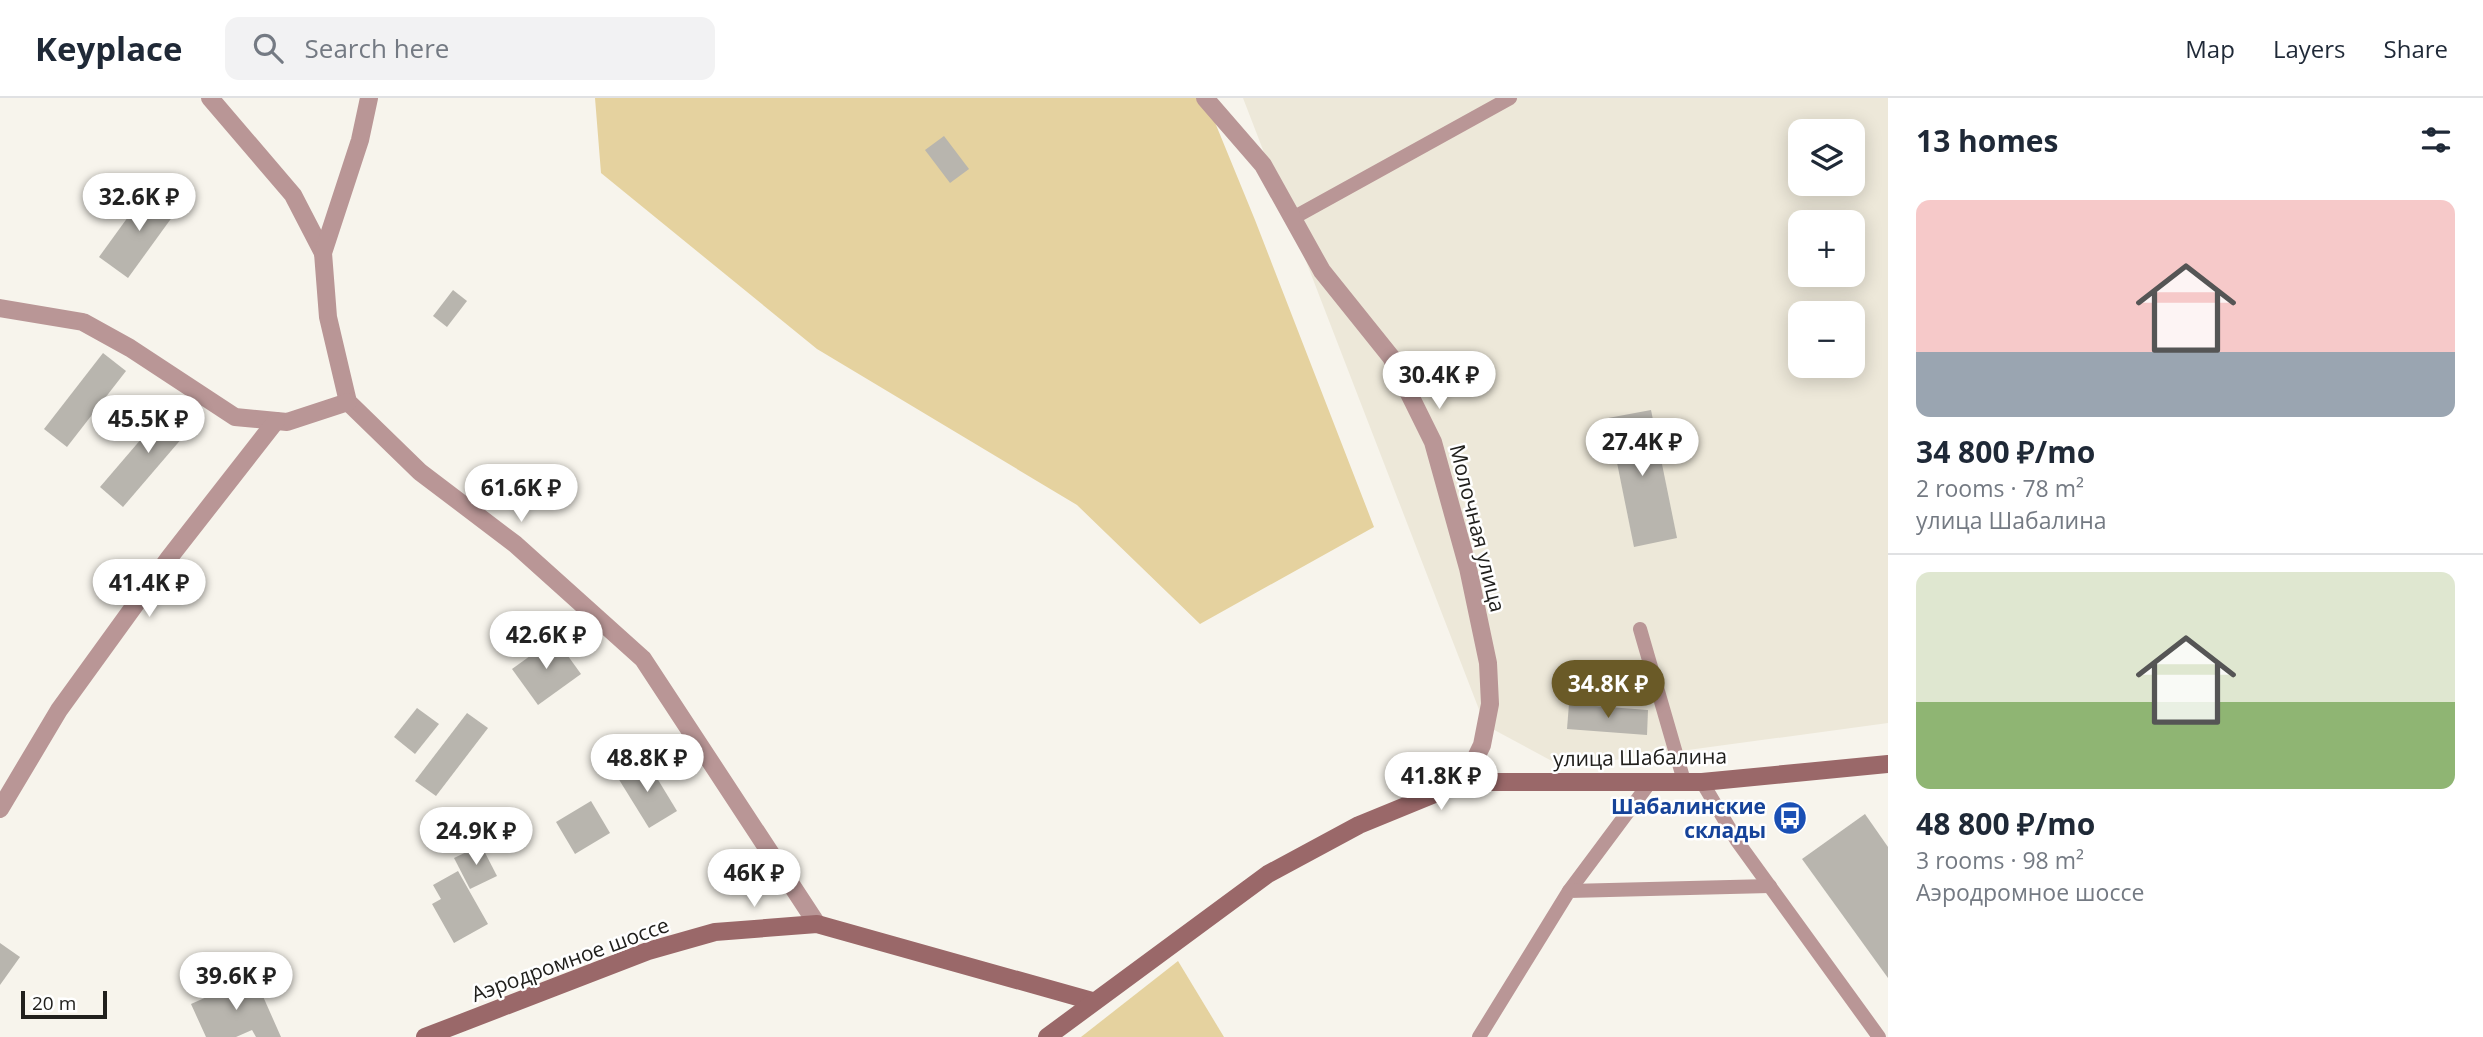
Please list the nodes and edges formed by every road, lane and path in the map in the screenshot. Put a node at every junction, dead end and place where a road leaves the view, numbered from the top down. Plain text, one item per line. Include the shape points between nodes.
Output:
1 (210, 98) edge
2 (369, 98) edge
3 (1205, 98) edge
4 (1510, 98) edge
5 (1293, 218) junction
6 (323, 253) junction
7 (0, 308) edge
8 (348, 402) junction
9 (276, 421) junction
10 (1640, 629) dead end
11 (1887, 766) edge
12 (1651, 781) junction
13 (1464, 782) junction
14 (1693, 782) junction
15 (0, 808) edge
16 (1770, 886) junction
17 (1569, 891) junction
18 (817, 924) junction
19 (1092, 1001) junction
20 (425, 1037) edge
21 (1047, 1037) edge
22 (1479, 1037) edge
23 (1879, 1037) edge

1 - 6 street via 293,195
2 - 6 street
3 - 5 street, Молочная улица via 1263,165
4 - 5 lane
5 - 13 street, Молочная улица via 1322,271 1391,357 1433,442 1468,568 1488,663 1490,704 1482,745
6 - 8 street via 328,317
7 - 9 street via 83,322 235,418
8 - 9 street via 287,422
8 - 18 street via 420,472 515,544 643,659
9 - 15 street via 59,710
10 - 14 lane
11 - 14 main road, улица Шабалина
12 - 13 main road, улица Шабалина
12 - 14 main road, улица Шабалина
12 - 17 lane
13 - 19 main road, улица Шабалина via 1359,825 1268,874
14 - 16 lane
16 - 17 lane
16 - 23 lane
17 - 22 lane
18 - 19 main road, Аэродромное шоссе
18 - 20 main road, Аэродромное шоссе via 715,932 648,951
19 - 21 main road, улица Шабалина

